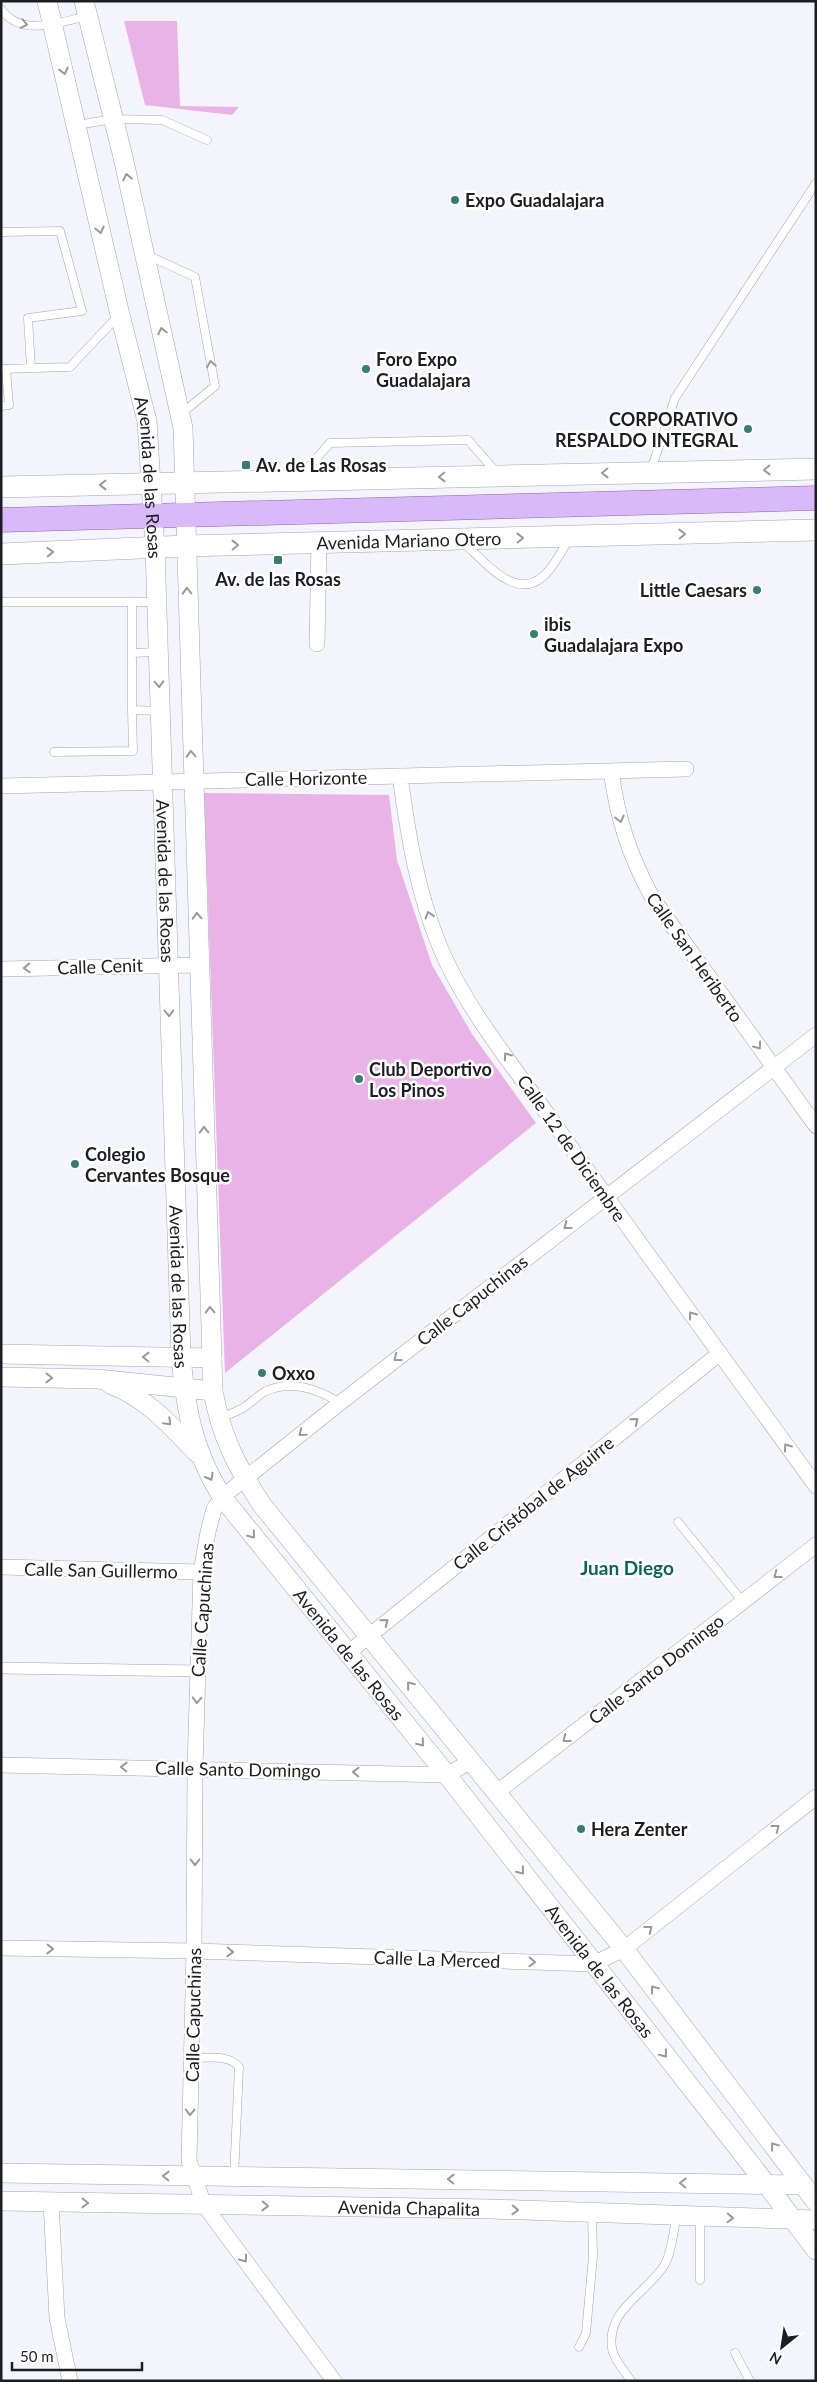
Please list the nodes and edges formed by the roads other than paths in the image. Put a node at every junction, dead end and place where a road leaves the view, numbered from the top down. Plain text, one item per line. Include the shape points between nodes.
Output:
1 (47, 1) edge
2 (1, 9) edge
3 (86, 9) edge
4 (52, 24) junction
5 (113, 119) junction
6 (77, 125) junction
7 (207, 140) dead end
8 (816, 183) edge
9 (1, 232) edge
10 (144, 253) junction
11 (120, 315) junction
12 (31, 368) junction
13 (4, 369) edge
14 (1, 406) edge
15 (181, 414) junction
16 (816, 468) edge
17 (650, 472) junction
18 (499, 476) junction
19 (298, 480) junction
20 (184, 483) junction
21 (152, 484) junction
22 (1, 487) edge
23 (816, 498) edge
24 (185, 514) junction
25 (153, 516) junction
26 (1, 520) edge
27 (816, 530) edge
28 (571, 537) junction
29 (459, 539) junction
30 (319, 543) junction
31 (186, 546) junction
32 (155, 548) junction
33 (1, 554) edge
34 (1, 602) edge
35 (132, 602) junction
36 (156, 602) junction
37 (317, 644) dead end
38 (158, 652) junction
39 (132, 653) junction
40 (132, 710) junction
41 (160, 711) junction
42 (54, 752) dead end
43 (686, 769) dead end
44 (611, 771) junction
45 (400, 776) junction
46 (192, 781) junction
47 (162, 782) junction
48 (1, 786) edge
49 (167, 965) junction
50 (199, 965) junction
51 (1, 969) edge
52 (816, 1035) edge
53 (773, 1067) junction
54 (816, 1126) edge
55 (606, 1196) junction
56 (720, 1353) junction
57 (1, 1354) edge
58 (181, 1357) junction
59 (212, 1358) junction
60 (1, 1377) edge
61 (97, 1379) junction
62 (184, 1386) junction
63 (213, 1391) junction
64 (340, 1403) junction
65 (218, 1419) junction
66 (199, 1456) junction
67 (245, 1479) junction
68 (816, 1486) edge
69 (222, 1497) junction
70 (678, 1522) dead end
71 (816, 1545) edge
72 (1, 1567) edge
73 (201, 1572) junction
74 (743, 1602) junction
75 (369, 1635) junction
76 (348, 1653) junction
77 (1, 1668) edge
78 (198, 1671) junction
79 (471, 1761) junction
80 (1, 1765) edge
81 (195, 1768) junction
82 (447, 1775) junction
83 (496, 1792) junction
84 (816, 1797) edge
85 (1, 1948) edge
86 (624, 1949) junction
87 (194, 1951) junction
88 (593, 1964) junction
89 (192, 2058) junction
90 (1, 2173) edge
91 (193, 2176) junction
92 (234, 2177) junction
93 (491, 2180) junction
94 (767, 2184) junction
95 (809, 2185) edge
96 (1, 2201) edge
97 (51, 2202) junction
98 (816, 2202) edge
99 (204, 2205) junction
100 (491, 2209) junction
101 (592, 2213) junction
102 (677, 2216) junction
103 (700, 2217) junction
104 (795, 2220) junction
105 (816, 2220) edge
106 (816, 2250) edge
107 (700, 2280) dead end
108 (579, 2347) dead end
109 (735, 2353) dead end
110 (70, 2381) edge
111 (334, 2381) edge
112 (630, 2381) edge
113 (750, 2381) edge

1 - 4 street, Avenida de las Rosas
2 -> 4 lane via 16,23 29,26
3 - 4 lane
3 - 5 street, Avenida de las Rosas
4 -> 6 street, Avenida de las Rosas
5 - 6 lane
5 - 7 lane via 162,120
10 -> 5 street, Avenida de las Rosas
6 -> 11 street, Avenida de las Rosas
8 - 17 lane via 675,398
9 - 12 lane via 60,231 82,311 28,318
15 -> 10 street, Avenida de las Rosas
15 -> 10 lane via 215,386 195,277
11 - 12 lane via 70,367
11 - 21 street, Avenida de las Rosas via 147,422
12 - 13 lane
13 - 14 lane via 9,405
15 - 20 street, Avenida de las Rosas
16 -> 17 main road
17 -> 18 main road
18 -> 19 main road
18 - 19 lane via 468,440 330,443
19 - 20 main road
20 - 21 main road
20 - 24 street, Avenida de las Rosas
21 -> 22 main road
21 - 25 street, Avenida de las Rosas
23 - 24 main road, Avenida Mariano Otero
24 - 25 main road, Avenida Mariano Otero
24 - 31 street, Avenida de las Rosas
25 - 26 main road, Avenida Mariano Otero
25 - 32 street, Avenida de las Rosas
28 -> 27 main road, Avenida Mariano Otero
29 -> 28 main road, Avenida Mariano Otero
28 - 29 lane via 550,570 538,581 523,585 504,580
29 - 30 main road, Avenida Mariano Otero
31 -> 30 main road, Avenida Mariano Otero
30 - 37 street
31 - 32 main road, Avenida Mariano Otero
46 -> 31 street, Avenida de las Rosas
33 -> 32 main road, Avenida Mariano Otero
32 - 36 street, Avenida de las Rosas
34 - 35 lane
35 - 36 lane
35 - 39 lane
36 - 38 street, Avenida de las Rosas
38 - 39 lane
38 -> 41 street, Avenida de las Rosas
39 - 40 lane
40 - 41 lane
40 - 42 lane via 133,751
41 - 47 street, Avenida de las Rosas
43 - 44 street, Calle Horizonte
44 - 45 street, Calle Horizonte
44 -> 53 street, Calle San Heriberto via 623,833 635,866 653,899
45 - 46 street, Calle Horizonte
55 -> 45 street, Calle 12 de Diciembre via 480,1017 444,956 415,870
46 - 47 street, Calle Horizonte
50 -> 46 street, Avenida de las Rosas
47 - 48 street, Calle Horizonte
47 - 49 street, Avenida de las Rosas
49 - 50 street, Calle Cenit
49 -> 51 street, Calle Cenit
49 -> 58 street, Avenida de las Rosas
59 -> 50 street, Avenida de las Rosas
52 - 53 street, Calle Capuchinas
53 - 54 street, Calle San Heriberto
53 - 55 street, Calle Capuchinas
56 -> 55 street, Calle 12 de Diciembre
55 -> 64 street, Calle Capuchinas
68 -> 56 street, Calle 12 de Diciembre
75 -> 56 street, Calle Cristóbal de Aguirre
58 -> 57 street
58 - 59 street
58 - 62 street, Avenida de las Rosas
59 - 63 street, Avenida de las Rosas
60 -> 61 street
61 - 62 street
61 -> 66 street via 150,1406
62 - 63 street
62 - 66 street, Avenida de las Rosas
63 - 65 street, Avenida de las Rosas
64 - 65 lane via 322,1392 304,1387 285,1387 265,1392 244,1408
64 -> 67 street, Calle Capuchinas
65 - 67 street, Avenida de las Rosas
66 -> 69 street, Avenida de las Rosas
67 - 69 street, Calle Capuchinas
67 - 75 street, Avenida de las Rosas via 262,1505
69 - 73 street, Calle Capuchinas via 214,1509
69 -> 76 street, Avenida de las Rosas
70 - 74 lane
71 -> 74 street, Calle Santo Domingo
72 - 73 street, Calle San Guillermo
73 - 78 street, Calle Capuchinas
74 -> 83 street, Calle Santo Domingo
75 - 76 street, Calle Cristóbal de Aguirre
79 -> 75 street, Avenida de las Rosas
76 -> 82 street, Avenida de las Rosas
77 - 78 street
78 -> 81 street, Calle Capuchinas
79 - 82 street
79 - 83 street, Avenida de las Rosas
81 -> 80 street, Calle Santo Domingo
82 -> 81 street, Calle Santo Domingo
81 -> 87 street, Calle Capuchinas
82 -> 88 street, Avenida de las Rosas
83 - 86 street, Avenida de las Rosas
86 -> 84 street, Calle La Merced
85 -> 87 street, Calle La Merced
86 - 88 street, Calle La Merced
95 -> 86 street, Avenida de las Rosas
87 -> 88 street, Calle La Merced
87 - 89 street, Calle Capuchinas
88 -> 94 street, Avenida de las Rosas
89 -> 91 street, Calle Capuchinas via 189,2161
89 - 92 lane via 228,2059 239,2066
91 -> 90 street, Avenida Chapalita
91 - 92 street, Avenida Chapalita
91 - 99 street, Calle Capuchinas
93 -> 92 street, Avenida Chapalita
94 -> 93 street, Avenida Chapalita
93 - 100 street
94 - 95 street, Avenida Chapalita
94 - 104 street, Avenida de las Rosas
95 - 98 street, Avenida de las Rosas
96 - 97 street, Avenida Chapalita
97 -> 99 street, Avenida Chapalita
97 - 110 street via 57,2318
99 -> 100 street, Avenida Chapalita
99 -> 111 street, Calle Capuchinas
100 -> 101 street, Avenida Chapalita
101 - 102 street, Avenida Chapalita
101 - 108 lane via 593,2256 586,2333
102 - 103 street, Avenida Chapalita
102 - 112 lane via 666,2263 614,2322 612,2348
103 -> 104 street, Avenida Chapalita
103 - 107 lane
104 - 105 street, Avenida Chapalita
104 - 106 street, Avenida de las Rosas
109 - 113 lane

